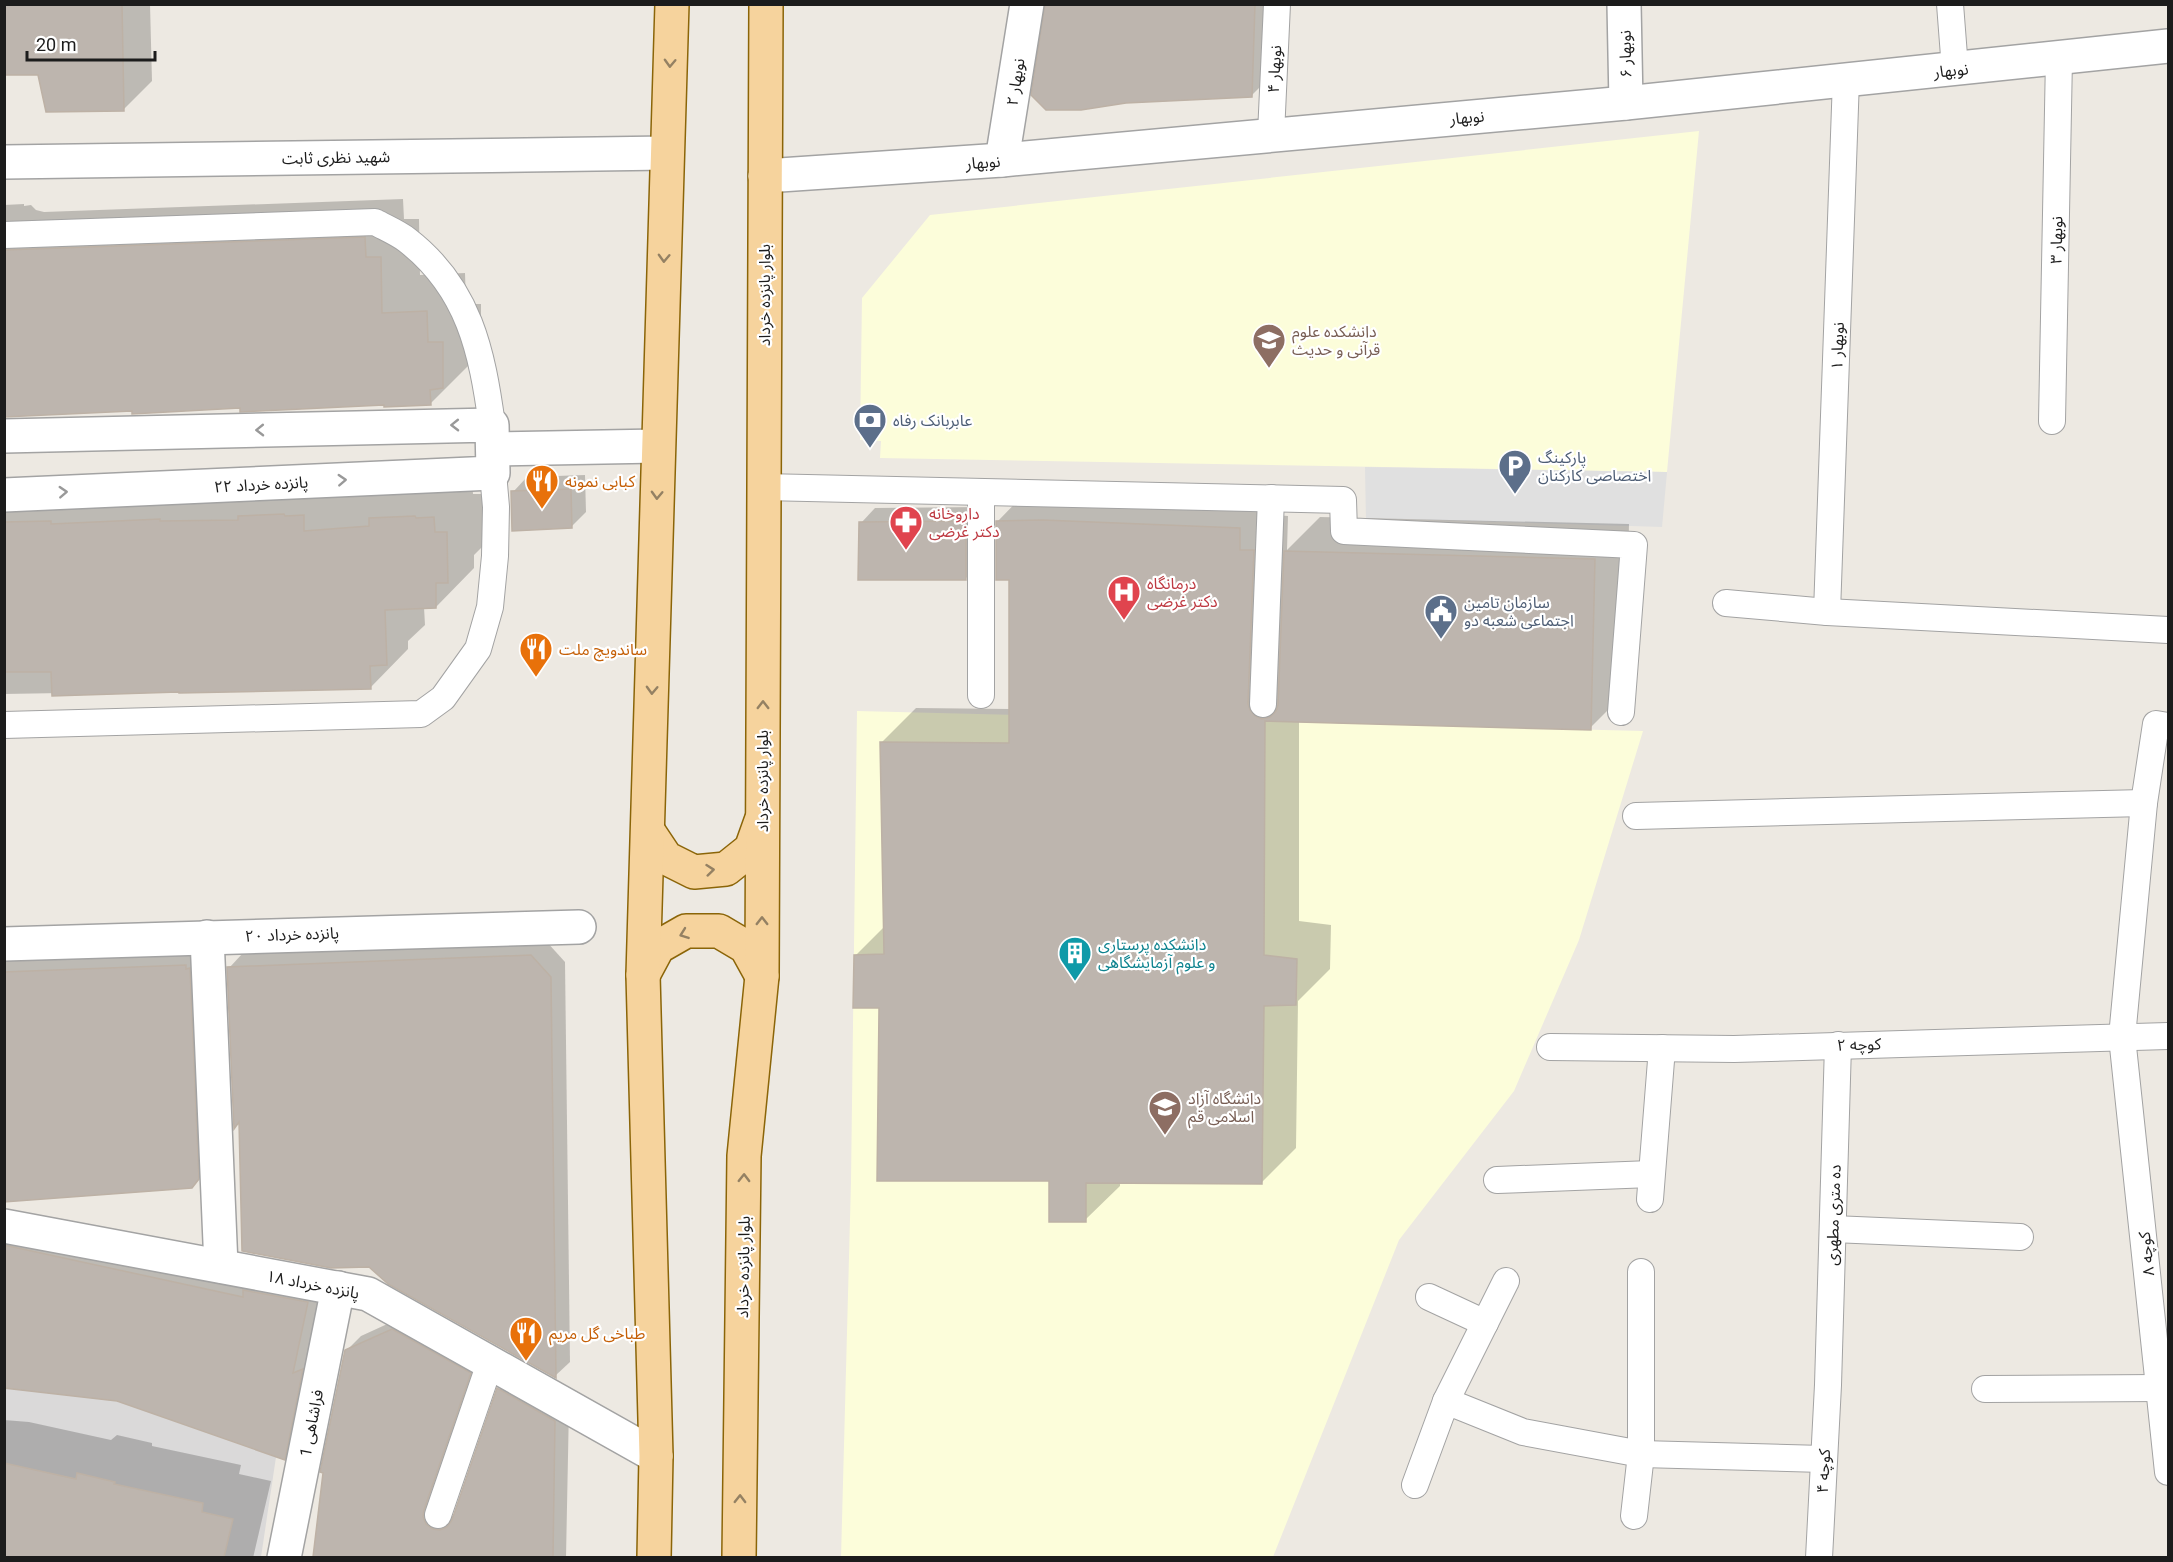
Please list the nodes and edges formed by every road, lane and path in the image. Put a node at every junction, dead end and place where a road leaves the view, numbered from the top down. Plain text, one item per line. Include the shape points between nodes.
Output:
1 (672, 4) edge
2 (766, 4) edge
3 (1027, 4) edge
4 (1277, 4) edge
5 (1624, 4) edge
6 (1950, 4) edge
7 (2169, 46) edge
8 (2059, 58) junction
9 (1955, 69) junction
10 (1846, 80) junction
11 (1626, 103) junction
12 (1271, 134) junction
13 (667, 153) junction
14 (1002, 160) junction
15 (4, 162) edge
16 (765, 176) junction
17 (4, 236) edge
18 (2052, 421) dead end
19 (4, 436) edge
20 (658, 446) junction
21 (493, 449) junction
22 (764, 488) junction
23 (981, 492) junction
24 (4, 495) edge
25 (1271, 498) junction
26 (1726, 603) dead end
27 (1827, 612) junction
28 (2169, 630) edge
29 (981, 695) dead end
30 (1263, 704) dead end
31 (1621, 712) dead end
32 (4, 725) edge
33 (2162, 725) edge
34 (2145, 803) junction
35 (1636, 816) dead end
36 (762, 819) junction
37 (648, 831) junction
38 (579, 927) dead end
39 (207, 937) junction
40 (4, 944) edge
41 (643, 975) junction
42 (762, 976) junction
43 (2169, 1036) edge
44 (2122, 1037) junction
45 (1838, 1045) junction
46 (1550, 1047) dead end
47 (1662, 1048) junction
48 (1497, 1180) dead end
49 (4, 1226) edge
50 (1833, 1229) junction
51 (2019, 1237) dead end
52 (221, 1266) junction
53 (1641, 1272) dead end
54 (1506, 1281) dead end
55 (338, 1288) junction
56 (1429, 1297) dead end
57 (1485, 1323) junction
58 (490, 1363) junction
59 (1828, 1385) joint
60 (2161, 1388) junction
61 (1985, 1389) dead end
62 (1446, 1401) junction
63 (1641, 1454) junction
64 (656, 1456) junction
65 (1823, 1459) junction
66 (2169, 1472) edge
67 (1415, 1485) dead end
68 (438, 1515) dead end
69 (1634, 1516) dead end
70 (284, 1557) edge
71 (654, 1557) edge
72 (739, 1557) edge
73 (1819, 1557) edge

1 -> 13 main road
2 - 16 main road, بلوار پانزده خرداد
3 - 14 street, نوبهار ۲
4 - 12 lane, نوبهار ۴
5 - 11 street, نوبهار ۶
6 - 9 lane
7 - 8 street, نوبهار
8 - 9 street, نوبهار
8 - 18 lane, نوبهار ۳
9 - 10 street, نوبهار
10 - 11 street, نوبهار
10 - 27 lane, نوبهار ۱
11 - 12 street, نوبهار
12 - 14 street, نوبهار
13 - 15 street, شهید نظری ثابت
13 -> 20 main road
14 - 16 street, نوبهار
16 - 22 main road, بلوار پانزده خرداد
17 - 21 lane via 375,222 406,240 436,266 457,295 485,373
21 -> 19 street, پانزده خرداد ۲۲
20 - 21 street, پانزده خرداد ۲۲
20 -> 37 main road
24 -> 21 street, پانزده خرداد ۲۲
21 - 32 lane via 496,507 490,606 478,649 443,698 421,714
22 - 23 lane
36 -> 22 main road, بلوار پانزده خرداد
23 - 25 lane
23 - 29 lane
25 - 30 lane
25 - 31 lane via 1343,500 1344,531 1634,545
26 - 27 lane
27 - 28 lane
33 - 34 lane, کوچه ۸
34 - 35 lane
34 - 44 lane, کوچه ۸
37 -> 36 main road via 666,858 694,872 726,869 751,849
42 -> 36 main road, بلوار پانزده خرداد
37 - 41 main road
38 - 39 street, پانزده خرداد ۲۰
39 - 40 street, پانزده خرداد ۲۰
39 - 52 street
42 -> 41 main road via 746,948 719,931 686,931 658,947
41 - 64 main road
72 -> 42 main road, بلوار پانزده خرداد via 744,1156
43 - 44 lane, کوچه ۲
44 - 45 lane, کوچه ۲
44 - 60 lane, کوچه ۸
45 - 47 lane, کوچه ۲
45 - 50 lane, ده متری مطهری
46 - 47 lane, کوچه ۲
47 - 48 lane via 1650,1187
49 - 52 street, پانزده خرداد ۱۸
50 - 51 lane
50 - 59 lane, ده متری مطهری
52 - 55 street, پانزده خرداد ۱۸
53 - 63 lane
54 - 57 lane
55 - 58 street, پانزده خرداد ۱۸ via 368,1294
55 - 70 street, فراشاهی 1
56 - 57 lane
57 - 62 lane
58 - 64 street, پانزده خرداد ۱۸
58 - 68 lane
59 - 65 lane, کوچه ۴
60 - 61 lane
60 - 66 lane, کوچه ۸
62 - 63 lane via 1522,1432
62 - 67 lane
63 - 65 lane
63 - 69 lane
64 - 71 main road
65 - 73 lane, کوچه ۴

